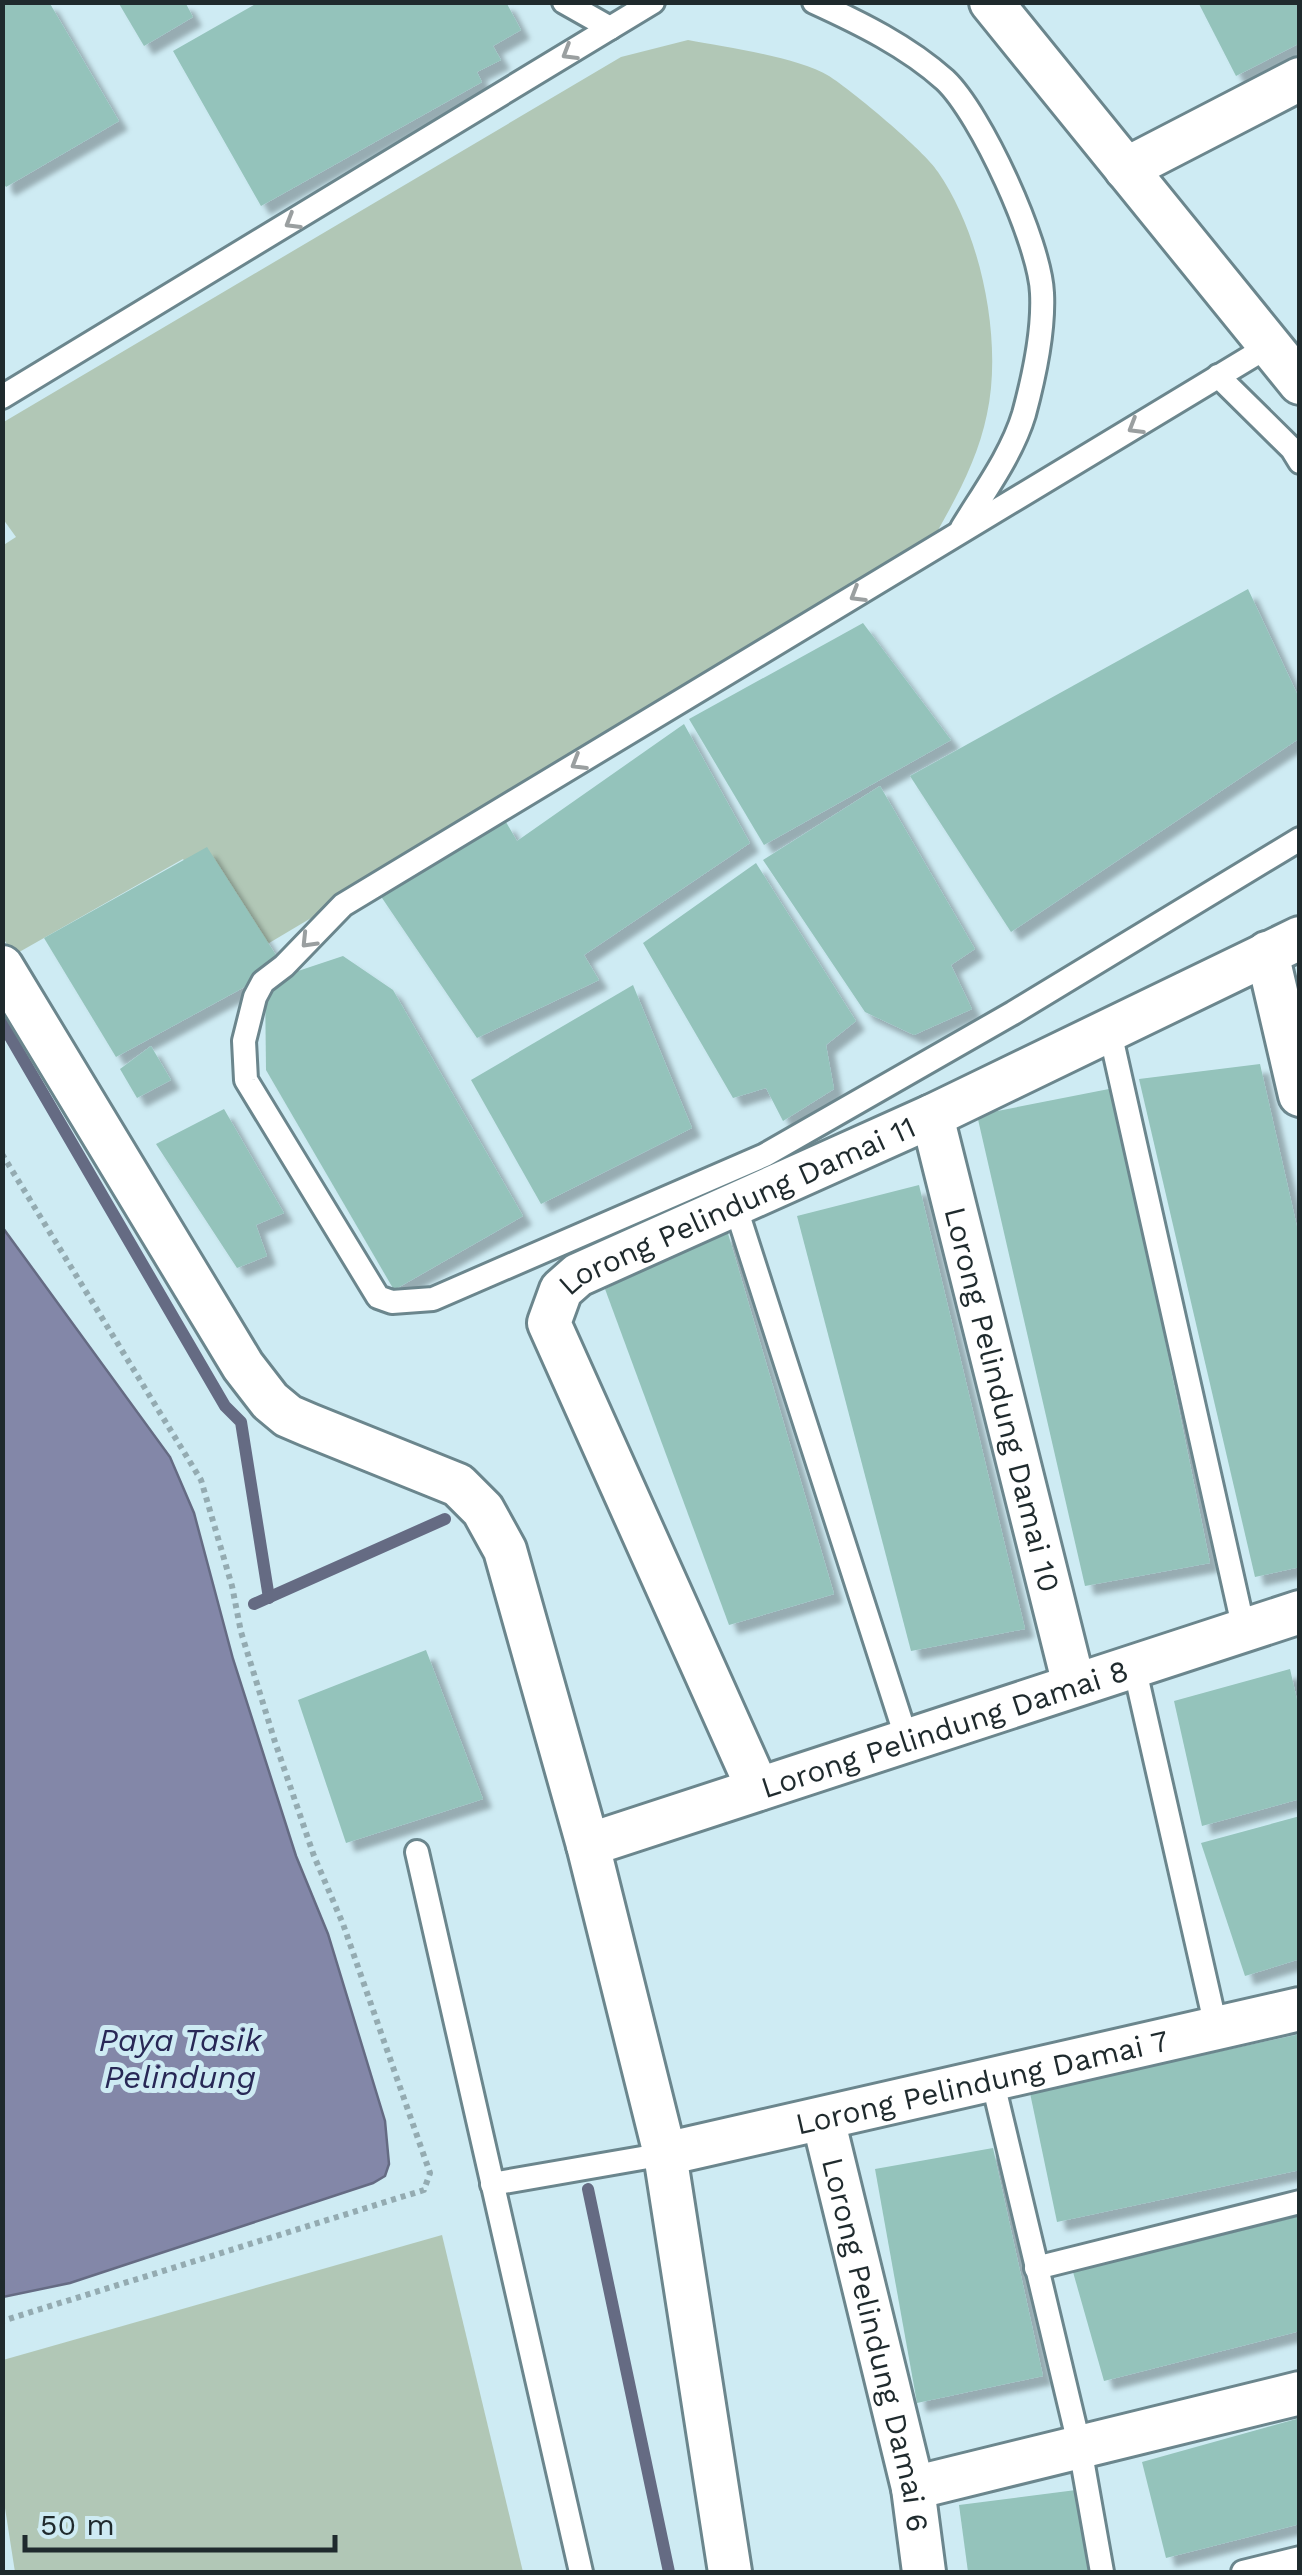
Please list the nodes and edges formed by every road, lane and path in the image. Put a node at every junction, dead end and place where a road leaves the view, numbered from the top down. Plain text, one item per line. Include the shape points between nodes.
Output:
1 (564, 2) edge
2 (653, 2) edge
3 (814, 2) edge
4 (990, 2) edge
5 (610, 28) junction
6 (1300, 79) edge
7 (1126, 169) junction
8 (1269, 346) junction
9 (1218, 376) junction
10 (1300, 383) edge
11 (2, 397) edge
12 (1300, 462) edge
13 (958, 534) junction
14 (1300, 839) edge
15 (1283, 945) edge
16 (2, 968) edge
17 (1110, 1032) junction
18 (1300, 1095) edge
19 (932, 1116) junction
20 (2, 1154) edge
21 (735, 1205) junction
22 (1300, 1612) edge
23 (1244, 1630) junction
24 (1134, 1666) junction
25 (1074, 1685) junction
26 (907, 1740) junction
27 (758, 1789) junction
28 (588, 1844) junction
29 (418, 1852) dead end
30 (1300, 2009) edge
31 (1216, 2027) junction
32 (992, 2078) junction
33 (823, 2120) junction
34 (665, 2154) junction
35 (492, 2184) junction
36 (1300, 2202) edge
37 (1036, 2268) junction
38 (2, 2321) edge
39 (1300, 2392) edge
40 (1080, 2448) junction
41 (913, 2488) junction
42 (1300, 2558) edge
43 (581, 2572) edge
44 (730, 2572) edge
45 (924, 2572) edge
46 (1102, 2572) edge
47 (1243, 2572) edge

1 - 5 lane
2 - 5 lane
3 - 13 lane via 910,52 948,83 1023,216 1042,292 1037,351 1023,417
4 - 7 street
5 -> 11 lane
6 - 7 street
7 - 8 street
8 - 9 lane
8 - 10 street
9 - 12 lane
9 -> 13 lane
13 -> 14 lane via 343,905 263,982 248,1021 246,1080 378,1298 434,1299 765,1155
15 - 17 street, Lorong Pelindung Damai 11
15 - 18 street
16 - 28 street via 270,1401 309,1426 458,1485 482,1510 505,1550
17 - 19 street, Lorong Pelindung Damai 11
17 - 23 lane
19 - 21 street, Lorong Pelindung Damai 11
19 - 25 street, Lorong Pelindung Damai 10
20 - 38 path via 202,1480 275,1742 430,2173 424,2190
21 - 26 lane
21 - 27 street, Lorong Pelindung Damai 11 via 578,1275 561,1290 548,1323
22 - 23 street, Lorong Pelindung Damai 8
23 - 24 street, Lorong Pelindung Damai 8
24 - 25 street, Lorong Pelindung Damai 8
24 - 31 lane
25 - 26 street, Lorong Pelindung Damai 8
26 - 27 street, Lorong Pelindung Damai 8
27 - 28 street, Lorong Pelindung Damai 8
28 - 34 street
29 - 35 lane
30 - 31 street, Lorong Pelindung Damai 7
31 - 32 street, Lorong Pelindung Damai 7
32 - 33 street, Lorong Pelindung Damai 7
32 - 37 lane
33 - 34 street, Lorong Pelindung Damai 7
33 - 41 street, Lorong Pelindung Damai 6
34 - 35 lane
34 - 44 street
35 - 43 lane
36 - 37 lane
37 - 40 lane
39 - 40 street
40 - 41 street
40 - 46 lane
41 - 45 street, Lorong Pelindung Damai 6
42 - 47 lane

